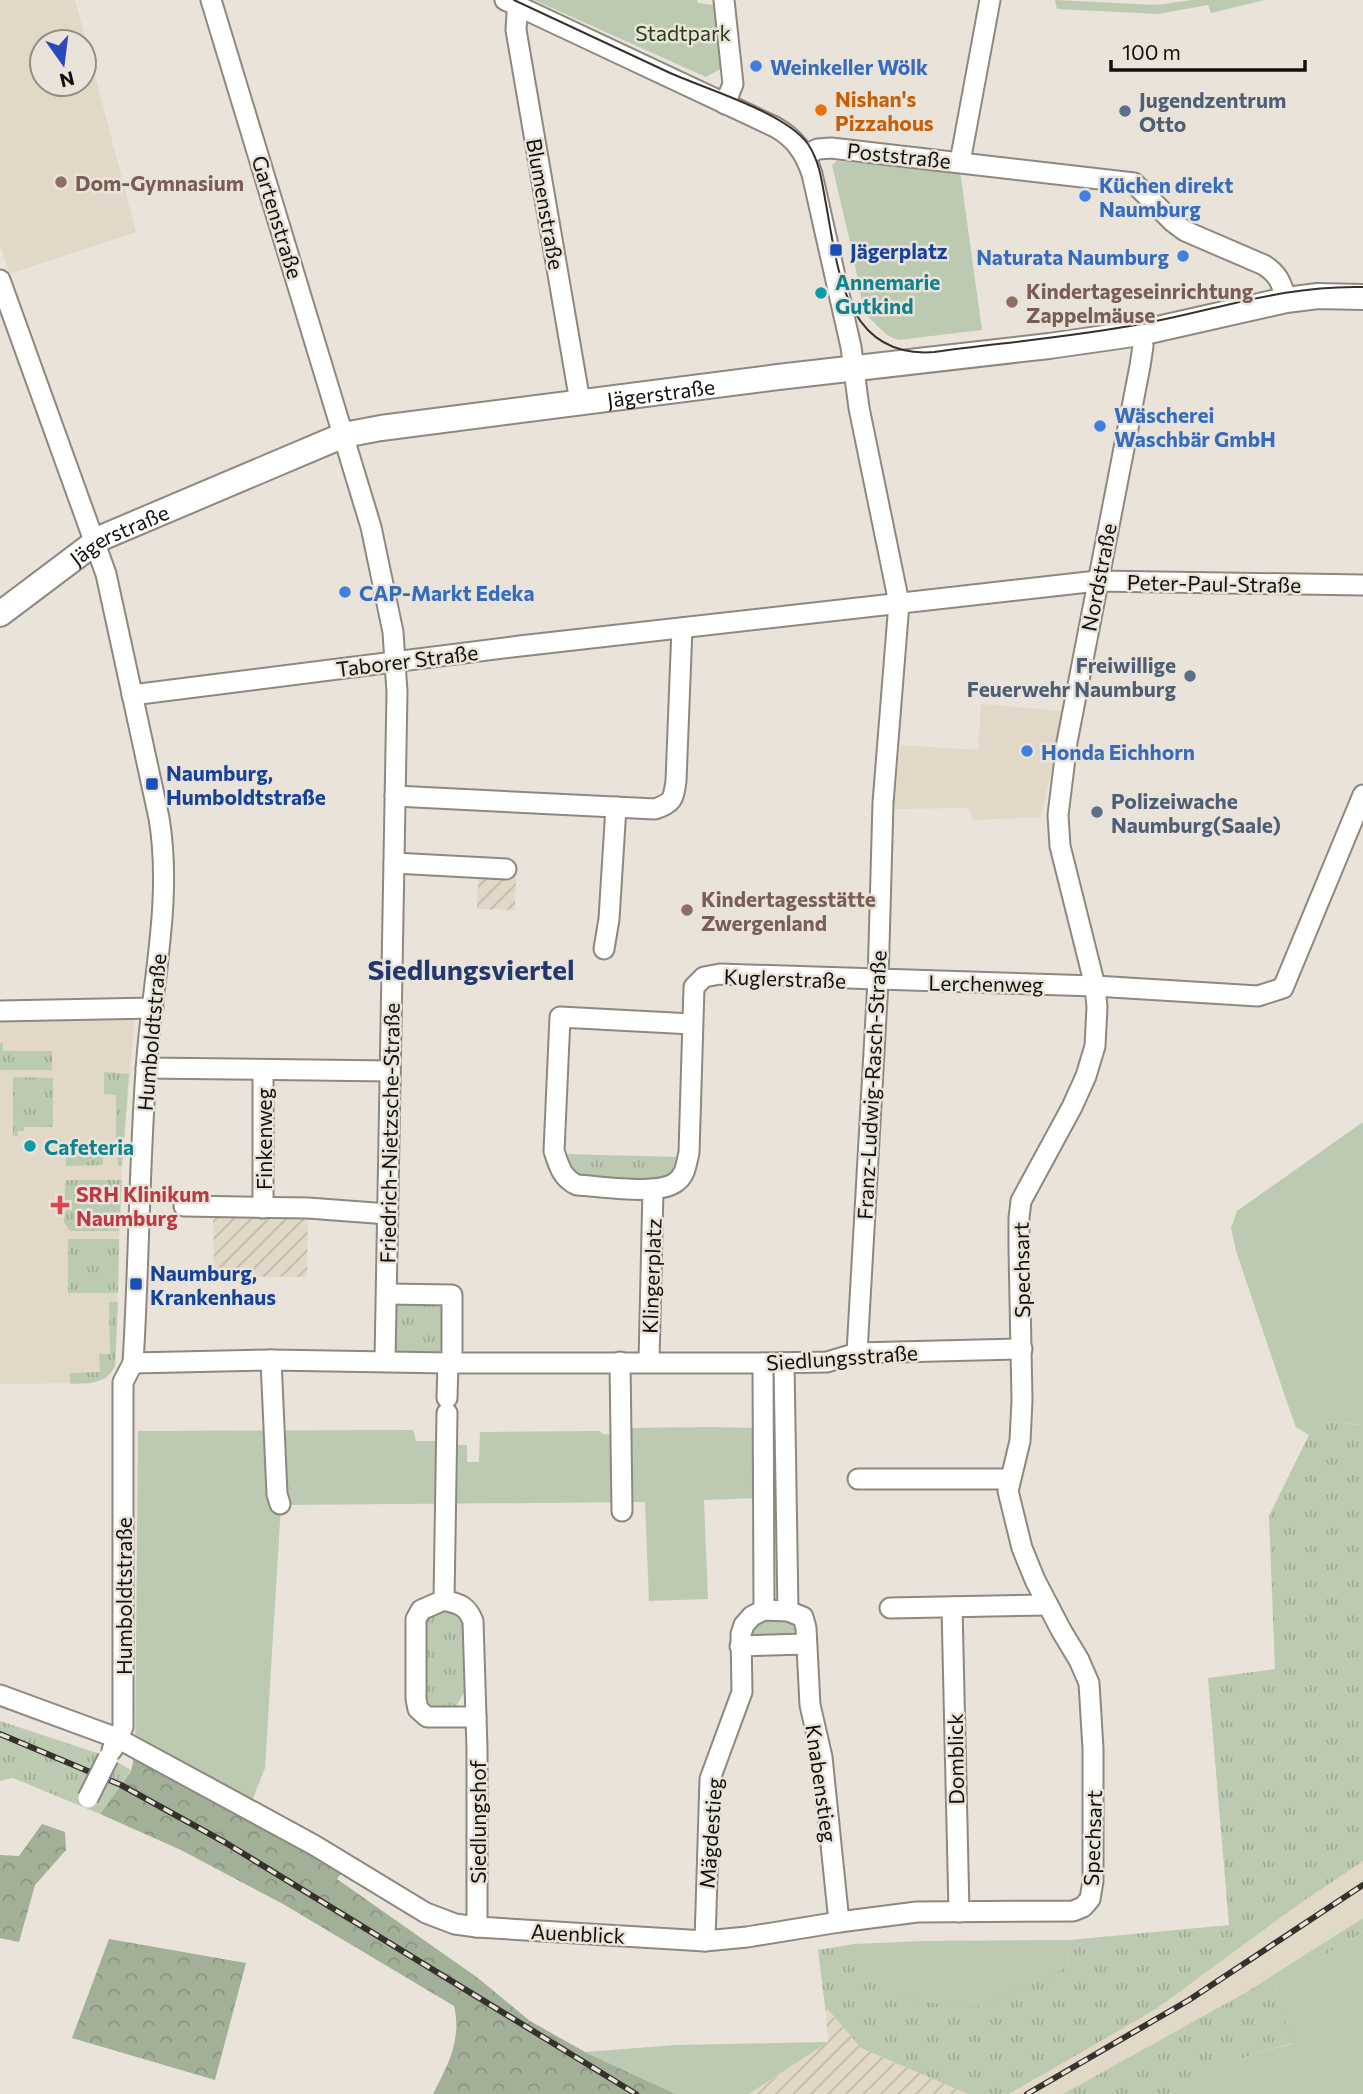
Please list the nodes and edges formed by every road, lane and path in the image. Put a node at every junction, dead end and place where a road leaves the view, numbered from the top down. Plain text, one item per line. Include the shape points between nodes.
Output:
1 (211, 0) edge
2 (724, 0) edge
3 (990, 0) edge
4 (512, 3) edge
5 (725, 104) junction
6 (804, 155) junction
7 (960, 162) junction
8 (0, 280) edge
9 (1363, 297) edge
10 (1286, 300) junction
11 (1140, 333) junction
12 (853, 369) junction
13 (580, 402) junction
14 (344, 435) junction
15 (94, 542) junction
16 (1097, 581) junction
17 (1363, 585) edge
18 (899, 603) junction
19 (0, 614) edge
20 (682, 628) junction
21 (396, 661) junction
22 (132, 695) junction
23 (1363, 795) edge
24 (395, 796) junction
25 (616, 807) junction
26 (394, 863) junction
27 (506, 869) dead end
28 (604, 949) dead end
29 (878, 981) junction
30 (1095, 986) junction
31 (153, 1008) junction
32 (0, 1011) edge
33 (692, 1024) junction
34 (146, 1068) junction
35 (263, 1070) junction
36 (390, 1072) junction
37 (689, 1153) joint
38 (653, 1189) junction
39 (184, 1206) dead end
40 (263, 1208) junction
41 (388, 1214) junction
42 (387, 1294) junction
43 (1022, 1349) junction
44 (857, 1353) junction
45 (271, 1360) junction
46 (385, 1361) junction
47 (620, 1362) junction
48 (649, 1362) junction
49 (133, 1363) junction
50 (448, 1363) junction
51 (763, 1363) junction
52 (784, 1363) junction
53 (858, 1478) dead end
54 (1010, 1479) junction
55 (280, 1504) dead end
56 (622, 1511) dead end
57 (444, 1600) junction
58 (1048, 1605) junction
59 (952, 1607) junction
60 (890, 1608) dead end
61 (764, 1610) junction
62 (788, 1611) junction
63 (806, 1644) junction
64 (740, 1646) junction
65 (0, 1695) edge
66 (476, 1717) junction
67 (117, 1738) junction
68 (88, 1798) dead end
69 (1083, 1907) joint
70 (959, 1912) junction
71 (839, 1922) junction
72 (477, 1927) junction
73 (705, 1941) junction

1 - 14 street, Gartenstraße
2 - 5 street via 733,84
3 - 7 street
4 - 5 street
4 - 13 street, Blumenstraße
5 - 6 street via 784,133
6 - 7 street, Poststraße via 831,148
6 - 12 street, Franz-Ludwig-Rasch-Straße via 814,181
7 - 10 street, Poststraße via 1133,183 1185,231 1274,272
8 - 15 street, Humboldtstraße
9 - 10 main road, Jägerstraße
10 - 11 main road, Jägerstraße
11 - 12 main road, Jägerstraße
11 - 16 street, Nordstraße via 1139,371
12 - 13 main road, Jägerstraße
12 - 18 street, Franz-Ludwig-Rasch-Straße
13 - 14 main road, Jägerstraße
14 - 15 main road, Jägerstraße
14 - 21 street, Friedrich-Nietzsche-Straße via 374,538
15 - 19 main road, Jägerstraße
15 - 22 street, Humboldtstraße via 106,574
16 - 17 street, Peter-Paul-Straße
16 - 18 street, Peter-Paul-Straße
16 - 30 street, Nordstraße via 1066,742 1058,815 1060,846
18 - 20 street, Taborer Straße
18 - 29 street, Franz-Ludwig-Rasch-Straße via 883,803
20 - 21 street, Taborer Straße
20 - 25 street via 674,799 655,809
21 - 22 street, Taborer Straße
21 - 24 street, Friedrich-Nietzsche-Straße
22 - 31 street, Humboldtstraße via 164,850
23 - 30 street via 1283,988 1258,996
24 - 25 street
24 - 26 street, Friedrich-Nietzsche-Straße
25 - 28 street
26 - 27 street
26 - 36 street, Friedrich-Nietzsche-Straße
29 - 30 street, Lerchenweg
29 - 33 street, Kuglerstraße via 704,977 694,987
29 - 44 street, Franz-Ludwig-Rasch-Straße
30 - 43 street, Spechsart via 1095,1046 1086,1076 1021,1201
31 - 32 street
31 - 34 street, Humboldtstraße
33 - 37 street, Kuglerstraße
33 - 38 street, Klingerplatz via 561,1017 554,1150 559,1168 577,1185
34 - 35 street
34 - 49 street, Humboldtstraße
35 - 36 street
35 - 40 street, Finkenweg
36 - 41 street, Friedrich-Nietzsche-Straße
37 - 38 street, Klingerplatz via 685,1172 676,1182
38 - 48 street, Klingerplatz
39 - 40 street, Finkenweg
40 - 41 street, Finkenweg
41 - 42 street, Friedrich-Nietzsche-Straße
42 - 46 street, Friedrich-Nietzsche-Straße
42 - 50 street via 452,1295 452,1355
43 - 44 street, Siedlungsstraße
43 - 54 street, Spechsart via 1020,1441
44 - 52 street, Siedlungsstraße via 827,1362
45 - 46 street, Siedlungsstraße
45 - 49 street, Siedlungsstraße
45 - 55 street
46 - 50 street, Siedlungsstraße
47 - 48 street, Siedlungsstraße
47 - 50 street, Siedlungsstraße
47 - 56 street
48 - 51 street, Siedlungsstraße
49 - 67 street, Humboldtstraße via 123,1382 122,1727
50 - 57 street
51 - 52 street, Siedlungsstraße
51 - 61 street
52 - 62 street
53 - 54 street
54 - 58 street, Spechsart via 1008,1491 1022,1549
57 - 66 street, Siedlungshof via 461,1604 473,1621
57 - 66 street via 421,1610 416,1619 418,1709 427,1717
58 - 59 street
58 - 69 street, Spechsart via 1089,1684 1093,1881 1090,1899
59 - 60 street
59 - 70 street, Domblick
61 - 62 street
61 - 64 street, Mägdestieg via 744,1625
62 - 63 street via 803,1617
63 - 64 street
63 - 71 street, Knabenstieg
64 - 73 street, Mägdestieg via 743,1692 710,1779
65 - 67 street, Auenblick
66 - 72 street, Siedlungshof
67 - 68 street, bridge
67 - 72 street, Auenblick via 314,1845 426,1913
69 - 70 street, Auenblick via 1050,1913
70 - 71 street, Auenblick
71 - 73 street, Auenblick
72 - 73 street, Auenblick

